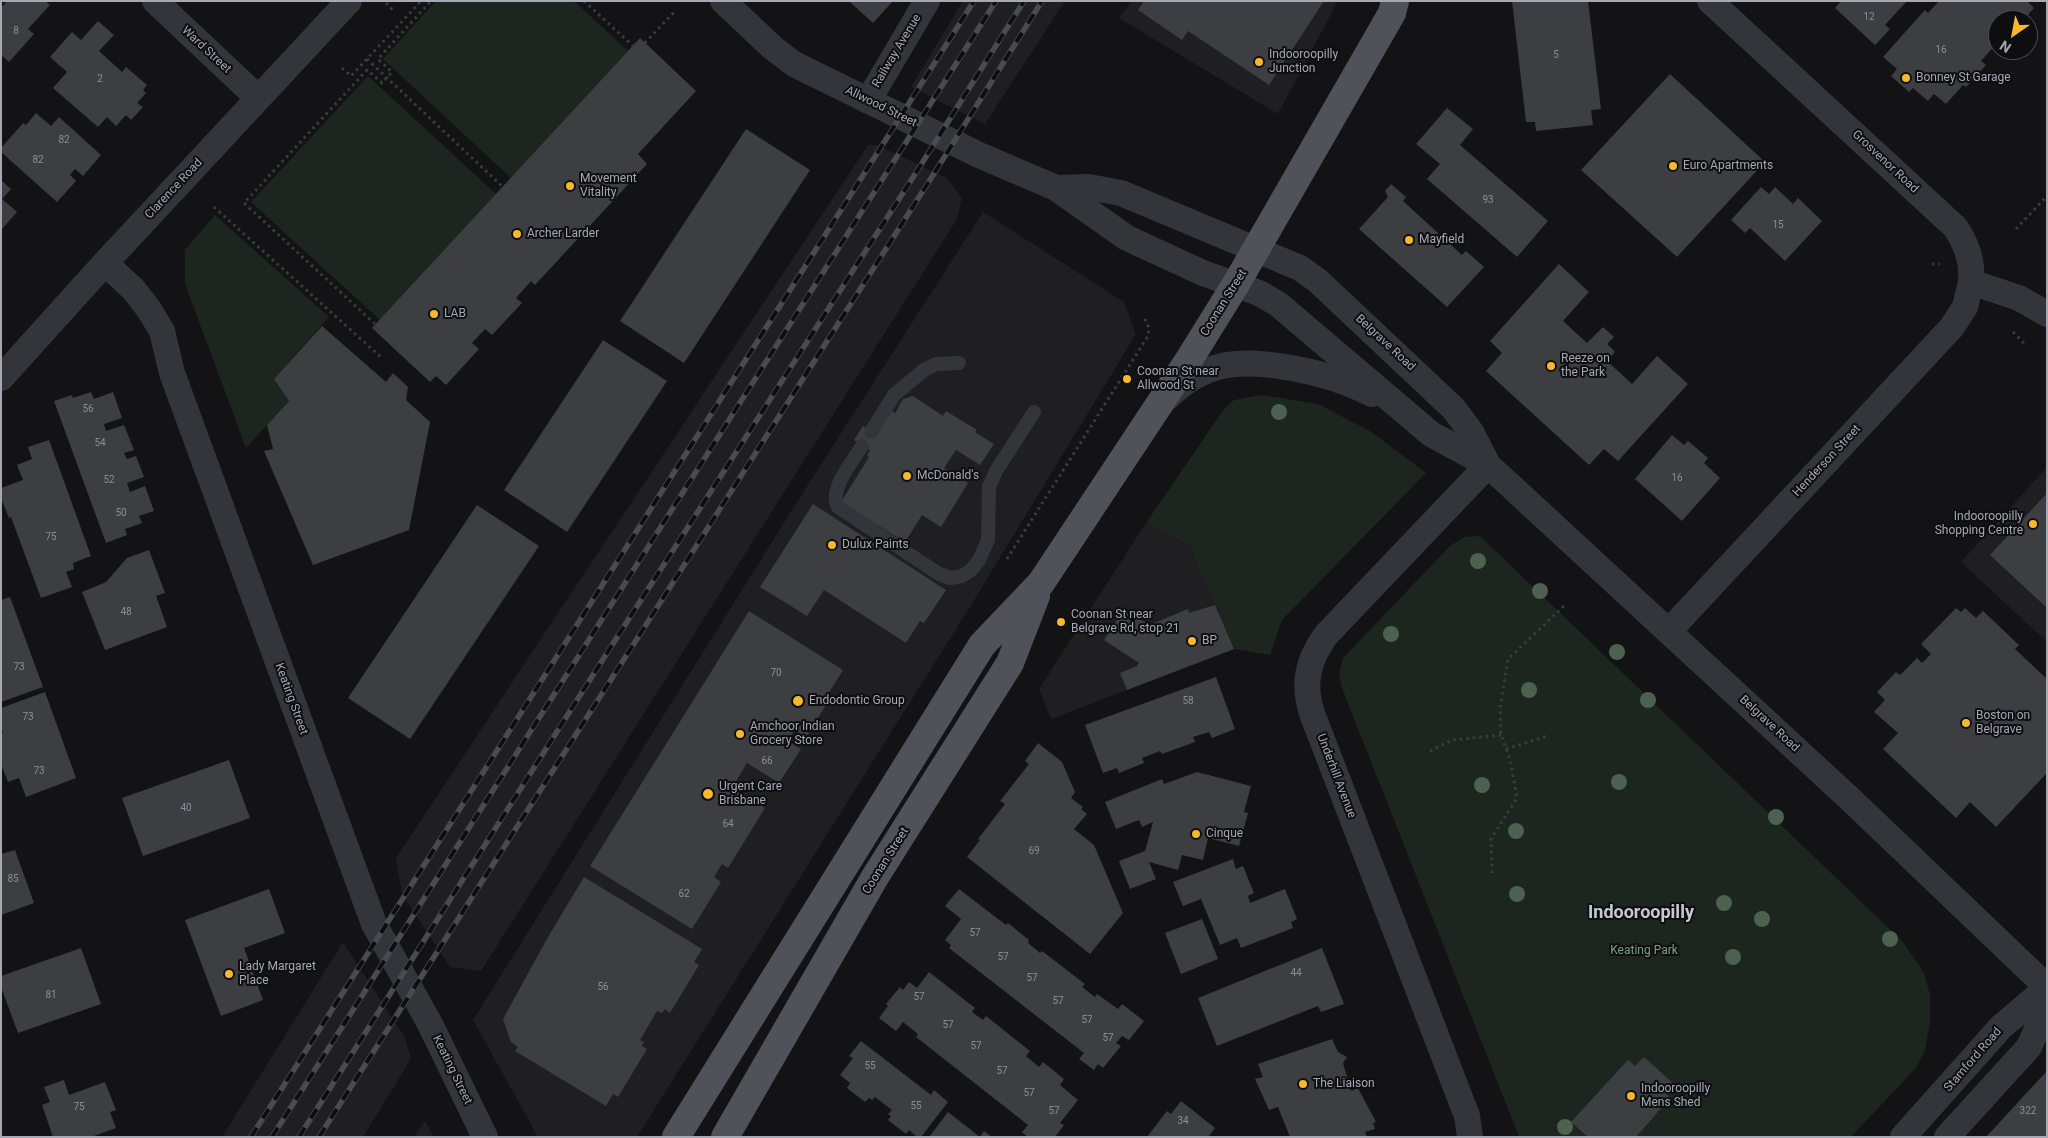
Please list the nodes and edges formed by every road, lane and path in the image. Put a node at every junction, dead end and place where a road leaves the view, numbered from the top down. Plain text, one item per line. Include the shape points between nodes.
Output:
1 (155, 1) edge
2 (349, 1) edge
3 (421, 1) edge
4 (431, 1) edge
5 (584, 1) edge
6 (723, 1) edge
7 (927, 1) edge
8 (1710, 1) edge
9 (386, 3) dead end
10 (1398, 5) edge
11 (676, 10) dead end
12 (394, 11) dead end
13 (645, 43) dead end
14 (633, 46) dead end
15 (367, 59) junction
16 (342, 68) dead end
17 (387, 78) junction
18 (258, 98) junction
19 (868, 101) junction
20 (503, 187) dead end
21 (1056, 188) junction
22 (2047, 196) edge
23 (214, 207) dead end
24 (2016, 229) dead end
25 (1256, 249) junction
26 (105, 263) junction
27 (1932, 264) dead end
28 (1940, 264) dead end
29 (1971, 282) junction
30 (1236, 284) junction
31 (2047, 314) edge
32 (1144, 317) dead end
33 (375, 324) dead end
34 (2013, 332) dead end
35 (2027, 346) dead end
36 (383, 359) dead end
37 (958, 363) dead end
38 (1, 378) edge
39 (1160, 404) junction
40 (1034, 412) dead end
41 (1409, 417) junction
42 (871, 432) dead end
43 (862, 446) dead end
44 (1488, 465) junction
45 (1005, 564) dead end
46 (1041, 583) junction
47 (1565, 605) dead end
48 (1669, 631) junction
49 (1501, 735) junction
50 (1547, 736) dead end
51 (1506, 749) junction
52 (1430, 751) dead end
53 (1492, 873) dead end
54 (2047, 988) edge
55 (750, 1019) junction
56 (485, 1137) edge
57 (676, 1137) edge
58 (695, 1137) edge
59 (725, 1137) edge
60 (1470, 1137) edge
61 (1903, 1137) edge
62 (1947, 1137) edge

1 - 18 street, Ward Street
2 - 18 street, Clarence Road
3 - 15 path
4 - 17 path via 378,59 392,72
5 - 14 path
6 - 19 street, Allwood Street via 794,64
7 - 19 street, Railway Avenue
8 - 29 street, Grosvenor Road via 1955,227 1970,256
9 - 12 path
10 - 25 main road, Coonan Street
11 - 13 path
15 - 16 path via 351,76
15 - 17 path
17 - 20 path
17 - 33 path via 382,83 367,70 244,203
18 - 26 street, Clarence Road
19 - 21 street, Allwood Street
21 - 25 street, Allwood Street via 1112,190
21 - 30 street, Allwood Street via 1127,238 1194,270
22 - 24 path
23 - 36 path
25 - 30 main road, Coonan Street
25 - 44 street, Belgrave Road via 1306,272 1376,334 1454,409 1471,432
26 - 38 street, Clarence Road
26 - 56 street, Keating Street via 139,295 162,331 175,382 374,924 430,1024
27 - 28 path
29 - 31 street via 2019,298
29 - 48 street, Henderson Street via 1964,307 1952,327
30 - 39 main road, Coonan Street
30 - 41 street, Belgrave Road via 1268,297 1285,309
32 - 45 path via 1149,328 1148,336
34 - 35 path
37 - 42 lane via 936,364 924,370 894,395
39 - 41 street, Belgrave Road via 1196,374 1220,365 1252,362 1331,377 1371,393
39 - 46 main road, Coonan Street
40 - 43 lane via 989,486 989,532 984,552 971,570 956,578 939,574 838,507 836,489
41 - 44 street, Belgrave Road via 1441,440
44 - 48 street, Belgrave Road
44 - 60 street, Underhill Avenue via 1326,635 1313,655 1306,681 1313,716 1466,1116
46 - 55 main road, Coonan Street via 982,645
46 - 59 main road, Coonan Street via 1010,663 875,877
47 - 49 path via 1508,659 1500,708
48 - 54 street, Belgrave Road
49 - 51 path
49 - 52 path via 1452,740
50 - 51 path
51 - 53 path via 1517,798 1492,839
54 - 61 street, Stamford Road via 2001,1028
54 - 62 street via 2040,1022 2028,1047
55 - 57 main road, Coonan Street
55 - 58 main road, Coonan Street via 739,1059

